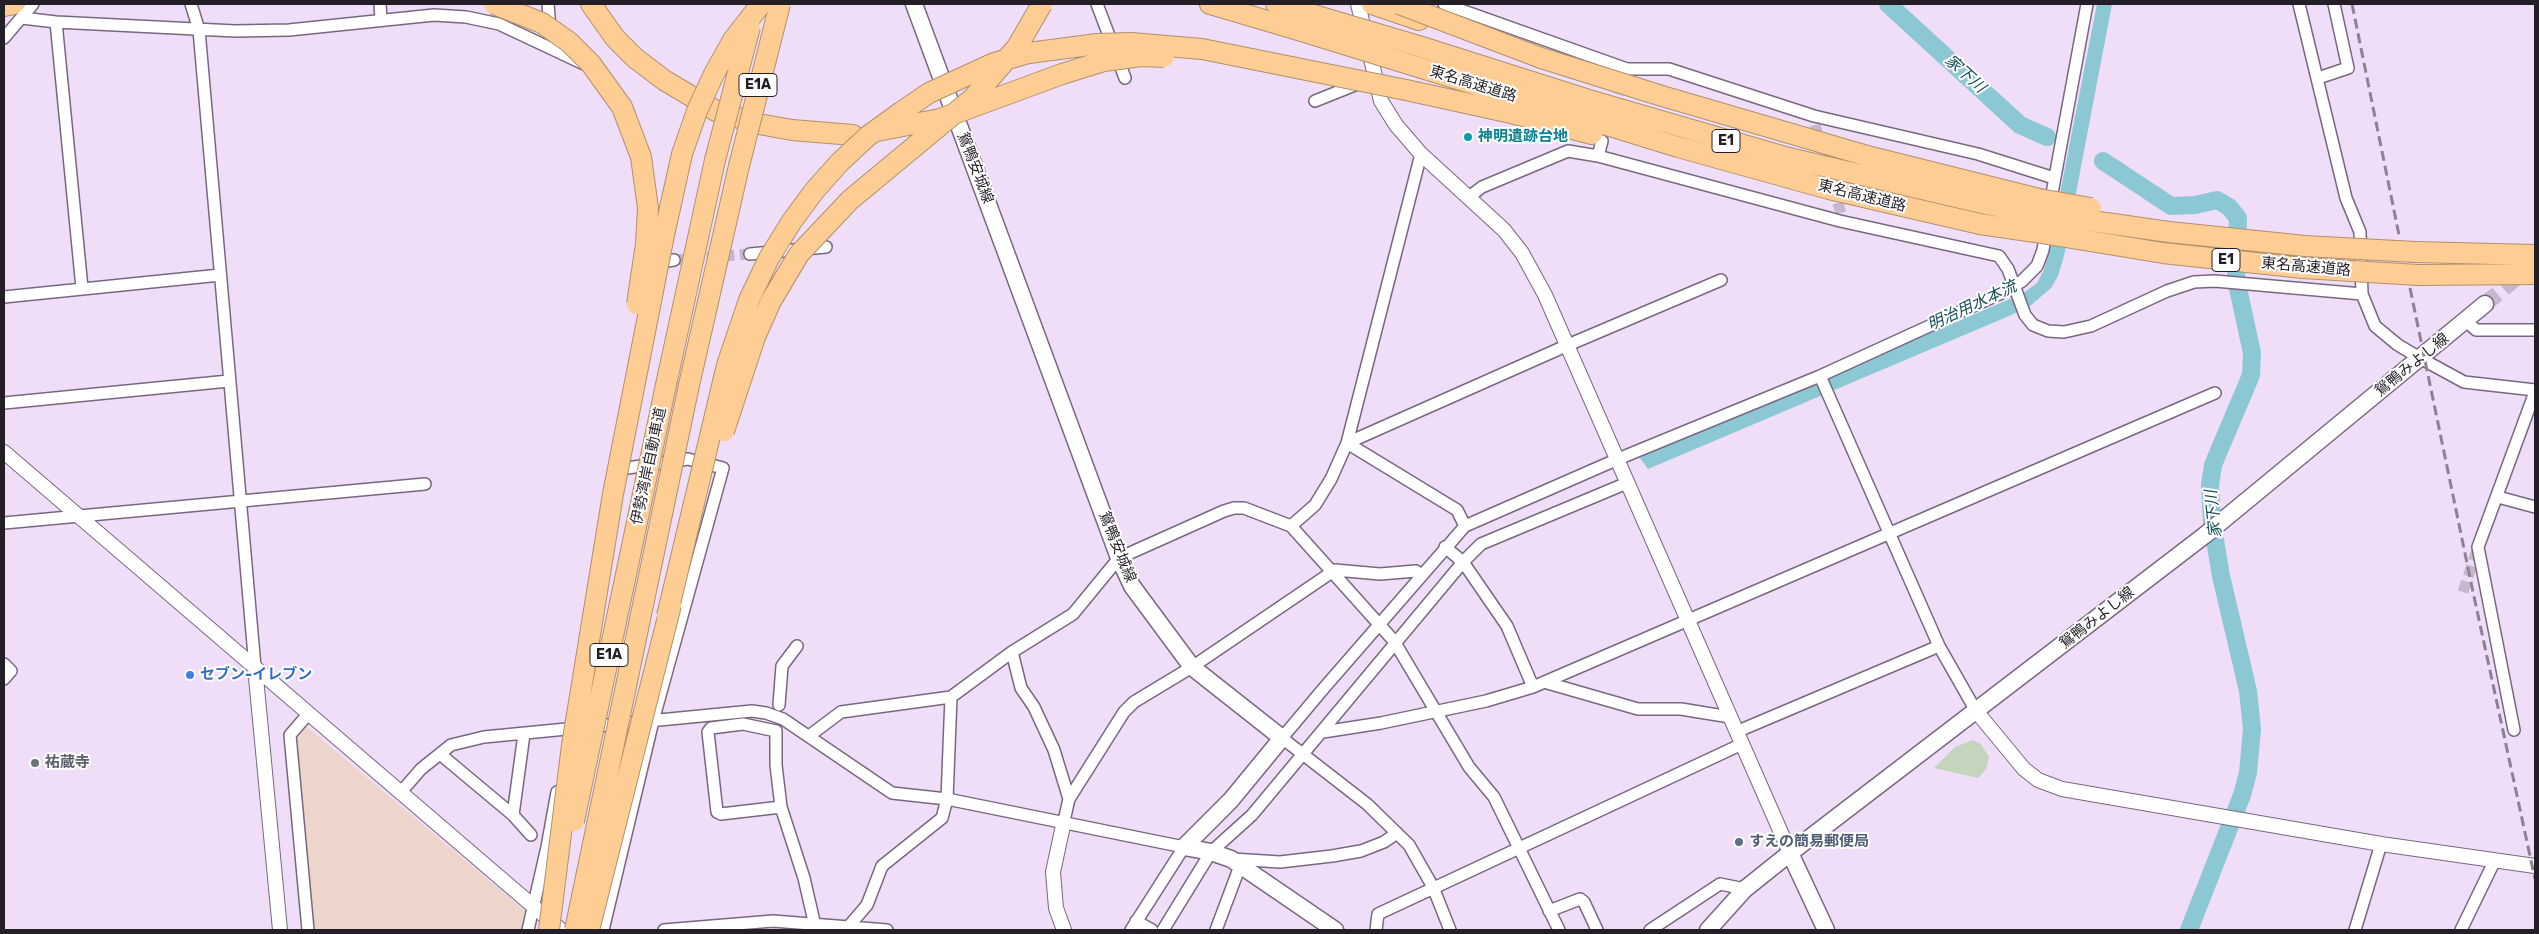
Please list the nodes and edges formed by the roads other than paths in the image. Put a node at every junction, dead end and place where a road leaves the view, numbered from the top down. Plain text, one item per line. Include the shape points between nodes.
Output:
1 (33, 4) edge
2 (191, 4) edge
3 (380, 4) edge
4 (494, 4) edge
5 (548, 4) edge
6 (591, 4) edge
7 (756, 4) edge
8 (761, 4) edge
9 (780, 4) edge
10 (914, 4) edge
11 (1042, 4) edge
12 (1097, 4) edge
13 (1210, 4) edge
14 (1276, 4) edge
15 (1358, 4) edge
16 (1372, 4) edge
17 (1400, 4) edge
18 (1444, 4) edge
19 (2088, 4) edge
20 (2299, 4) edge
21 (2334, 4) edge
22 (4, 6) edge
23 (18, 11) edge
24 (381, 20) junction
25 (1301, 21) junction
26 (56, 22) junction
27 (198, 30) junction
28 (4, 38) edge
29 (552, 48) junction
30 (1541, 58) junction
31 (1283, 65) junction
32 (1125, 78) dead end
33 (1374, 78) junction
34 (2318, 78) junction
35 (1315, 101) dead end
36 (1602, 141) tunnel mouth
37 (1421, 154) junction
38 (1598, 156) junction
39 (2054, 178) junction
40 (1469, 197) junction
41 (1898, 205) junction
42 (2037, 215) junction
43 (2535, 246) edge
44 (826, 247) dead end
45 (750, 254) tunnel mouth
46 (2474, 255) junction
47 (2535, 255) edge
48 (674, 260) tunnel mouth
49 (648, 264) junction
50 (220, 274) junction
51 (2535, 274) edge
52 (1721, 280) dead end
53 (82, 288) junction
54 (2015, 289) junction
55 (2362, 294) junction
56 (4, 297) edge
57 (2485, 304) tunnel mouth
58 (2466, 321) junction
59 (2535, 330) edge
60 (1568, 345) junction
61 (2420, 358) junction
62 (1820, 376) junction
63 (229, 381) junction
64 (2535, 391) edge
65 (2215, 393) dead end
66 (4, 403) edge
67 (1347, 443) junction
68 (4, 452) edge
69 (1619, 461) junction
70 (610, 470) junction
71 (1627, 481) junction
72 (425, 484) dead end
73 (613, 494) junction
74 (2498, 497) junction
75 (242, 501) junction
76 (2535, 507) edge
77 (78, 515) junction
78 (4, 523) edge
79 (1291, 526) junction
80 (1465, 526) junction
81 (1889, 535) junction
82 (1445, 547) junction
83 (1119, 558) junction
84 (1464, 562) junction
85 (1331, 573) junction
86 (1422, 575) junction
87 (668, 616) junction
88 (1687, 621) junction
89 (1381, 627) junction
90 (1395, 643) junction
91 (796, 646) dead end
92 (1939, 646) junction
93 (1012, 652) junction
94 (4, 664) edge
95 (255, 667) junction
96 (1192, 667) junction
97 (4, 679) edge
98 (1539, 684) junction
99 (951, 697) junction
100 (779, 705) dead end
101 (1435, 711) junction
102 (1976, 711) junction
103 (309, 714) junction
104 (1730, 717) junction
105 (653, 720) junction
106 (567, 729) junction
107 (2514, 730) dead end
108 (1323, 732) junction
109 (524, 734) junction
110 (809, 736) junction
111 (1739, 738) junction
112 (1284, 740) junction
113 (1302, 753) junction
114 (440, 754) junction
115 (401, 792) junction
116 (947, 799) junction
117 (1069, 799) junction
118 (781, 807) junction
119 (513, 815) junction
120 (1064, 821) junction
121 (1397, 833) junction
122 (531, 835) dead end
123 (2381, 844) junction
124 (1187, 848) junction
125 (1518, 850) junction
126 (1209, 852) junction
127 (1790, 853) junction
128 (2495, 860) junction
129 (1236, 862) junction
130 (2535, 866) edge
131 (1434, 887) junction
132 (1745, 889) junction
133 (533, 908) junction
134 (1550, 911) junction
135 (849, 926) junction
136 (1134, 926) edge
137 (816, 927) edge
138 (280, 930) edge
139 (308, 930) edge
140 (528, 930) edge
141 (550, 930) edge
142 (561, 930) edge
143 (576, 930) edge
144 (589, 930) edge
145 (603, 930) edge
146 (664, 930) edge
147 (887, 930) edge
148 (1064, 930) edge
149 (1152, 930) edge
150 (1163, 930) edge
151 (1216, 930) edge
152 (1335, 930) edge
153 (1376, 930) edge
154 (1450, 930) edge
155 (1559, 930) edge
156 (1597, 930) edge
157 (1650, 930) edge
158 (1708, 930) edge
159 (1826, 930) edge
160 (2355, 930) edge
161 (2461, 930) edge

1 - 23 street
2 - 27 street
3 - 24 street
4 - 73 highway, bridge via 542,23 591,64 622,107 641,157 648,208 646,244
5 - 29 street
6 - 31 highway, bridge via 635,58 664,80 716,111 792,130 853,135 940,119 1062,74 1104,61 1141,56 1202,57
7 - 141 highway, 伊勢湾岸自動車道 / E1A, bridge via 715,160
8 - 73 highway, bridge via 733,40 714,74 682,154
9 - 143 highway, 伊勢湾岸自動車道 / E1A, bridge via 689,384
10 - 83 main road, 鴛鴨安城線
11 - 87 highway, bridge via 1017,47 980,91 850,200 821,228 784,276 770,301 744,366 699,523
12 - 32 street
13 - 25 highway, 東名高速道路 / E1
14 - 25 highway, 東名高速道路 / E1
15 - 33 street
16 - 30 highway, bridge
17 - 30 highway, bridge
18 - 39 street via 1626,71 1668,69 1814,121 1978,154
19 - 39 street
20 - 34 street
21 - 34 street via 2348,68
22 - 23 highway
23 - 26 street
23 - 28 street
24 - 27 street via 289,30
24 - 29 street via 466,17 499,24
25 - 41 highway, 東名高速道路 / E1, bridge via 1415,66 1687,150
25 - 42 highway, 東名高速道路 / E1, bridge via 1422,47 1781,156
26 - 27 street
26 - 53 street
27 - 50 street
29 - 49 street via 610,81 626,104 639,133 649,181
30 - 42 highway, bridge via 1871,157
31 - 41 highway, bridge via 1511,112 1830,195
31 - 87 highway, bridge via 1202,49 1131,43 1029,53 994,63 937,89 868,136 840,162 792,221 769,258 749,300 727,365
33 - 35 street
33 - 37 street via 1381,101
34 - 55 street via 2346,198 2360,232
36 - 38 street
37 - 40 street
37 - 67 street
38 - 40 street via 1568,151 1482,187
38 - 54 street via 1999,256
39 - 54 street via 2043,250 2037,266
40 - 60 street via 1504,230 1522,253
41 - 42 highway, 東名高速道路 / E1 via 1980,224
42 - 46 highway, 東名高速道路 / E1, bridge via 2305,246
42 - 51 highway, 東名高速道路 / E1, bridge via 2163,253 2303,268 2418,275
43 - 46 highway
44 - 45 street
46 - 47 highway, 東名高速道路 / E1
48 - 49 street
49 - 70 street
50 - 53 street
50 - 63 street
52 - 60 street
53 - 56 street
54 - 55 street via 2033,326 2064,332 2091,326 2194,282
54 - 62 street
55 - 61 street via 2375,326
57 - 58 main road, 鴛鴨みよし線
58 - 59 street via 2476,330
58 - 61 main road, 鴛鴨みよし線
60 - 67 street
60 - 69 street
61 - 64 street via 2464,382
61 - 102 main road, 鴛鴨みよし線 via 2223,520
62 - 69 street
62 - 81 street
63 - 66 street
63 - 75 street
64 - 74 street
65 - 81 street
67 - 79 street via 1315,505
67 - 80 street via 1457,510
68 - 77 street
69 - 71 street
69 - 80 street
70 - 105 street via 688,459 722,468
70 - 106 street
71 - 84 street via 1481,544
71 - 88 street
72 - 75 street
73 - 141 highway, bridge via 572,745
74 - 76 street
74 - 107 street via 2478,547
75 - 77 street
75 - 95 street
77 - 78 street
77 - 95 street
79 - 83 street via 1244,508 1234,508
79 - 85 street
80 - 82 street
81 - 88 street
81 - 92 street
82 - 84 street
82 - 86 street
83 - 93 street via 1073,614
83 - 96 main road, 鴛鴨安城線 via 1132,586
84 - 90 street
84 - 98 street via 1507,626
85 - 86 street via 1335,570 1380,574 1416,571
85 - 89 street
85 - 96 street
86 - 89 street
87 - 144 highway, bridge
88 - 98 street
88 - 104 street
89 - 90 street
89 - 112 street
90 - 101 street
90 - 108 street
91 - 100 street via 782,666
92 - 102 street
92 - 111 street
93 - 99 street
93 - 117 street via 1022,688 1054,750
94 - 97 street via 11,671
95 - 103 street
95 - 138 street
96 - 112 main road, 鴛鴨安城線
96 - 117 street via 1134,702 1124,712
98 - 101 street via 1486,701
98 - 104 street via 1638,709 1681,710
99 - 110 street via 841,712
99 - 116 street
101 - 108 street via 1381,724
101 - 125 street via 1470,766 1494,796
102 - 123 street via 2024,769 2038,780 2062,789
102 - 127 main road, 鴛鴨みよし線
103 - 115 street
103 - 139 street via 290,735
104 - 111 street
105 - 106 street
105 - 110 street via 752,711 783,719
105 - 145 street
106 - 109 street
106 - 133 street
108 - 113 street
109 - 114 street via 484,737 451,746
109 - 119 street
110 - 116 street via 892,793
111 - 125 street
111 - 127 street
112 - 113 street
112 - 124 main road
113 - 121 street via 1367,804
113 - 126 street via 1252,815
114 - 115 street via 421,769
114 - 119 street
115 - 133 street
116 - 120 street
116 - 135 street via 942,818 882,866 867,905
117 - 120 street
118 - 118 street via 717,812 708,732 711,728 743,724 776,731
118 - 137 street
119 - 122 street
120 - 124 street
120 - 148 street via 1053,872 1056,908
121 - 129 street via 1361,851 1280,862
121 - 131 street via 1409,845
123 - 128 street
123 - 160 street
124 - 126 main road
124 - 136 street
125 - 131 street
125 - 134 street
126 - 129 main road
126 - 150 street
127 - 132 main road, 鴛鴨みよし線
127 - 159 main road
128 - 130 street
128 - 161 street
129 - 151 street
129 - 152 main road
131 - 153 street via 1378,914
131 - 154 street
132 - 157 street via 1720,884
132 - 158 main road, 鴛鴨みよし線
133 - 140 street
133 - 142 street
134 - 155 street
134 - 156 street via 1580,899
135 - 137 street
135 - 147 street
136 - 149 street
137 - 146 street via 772,921

